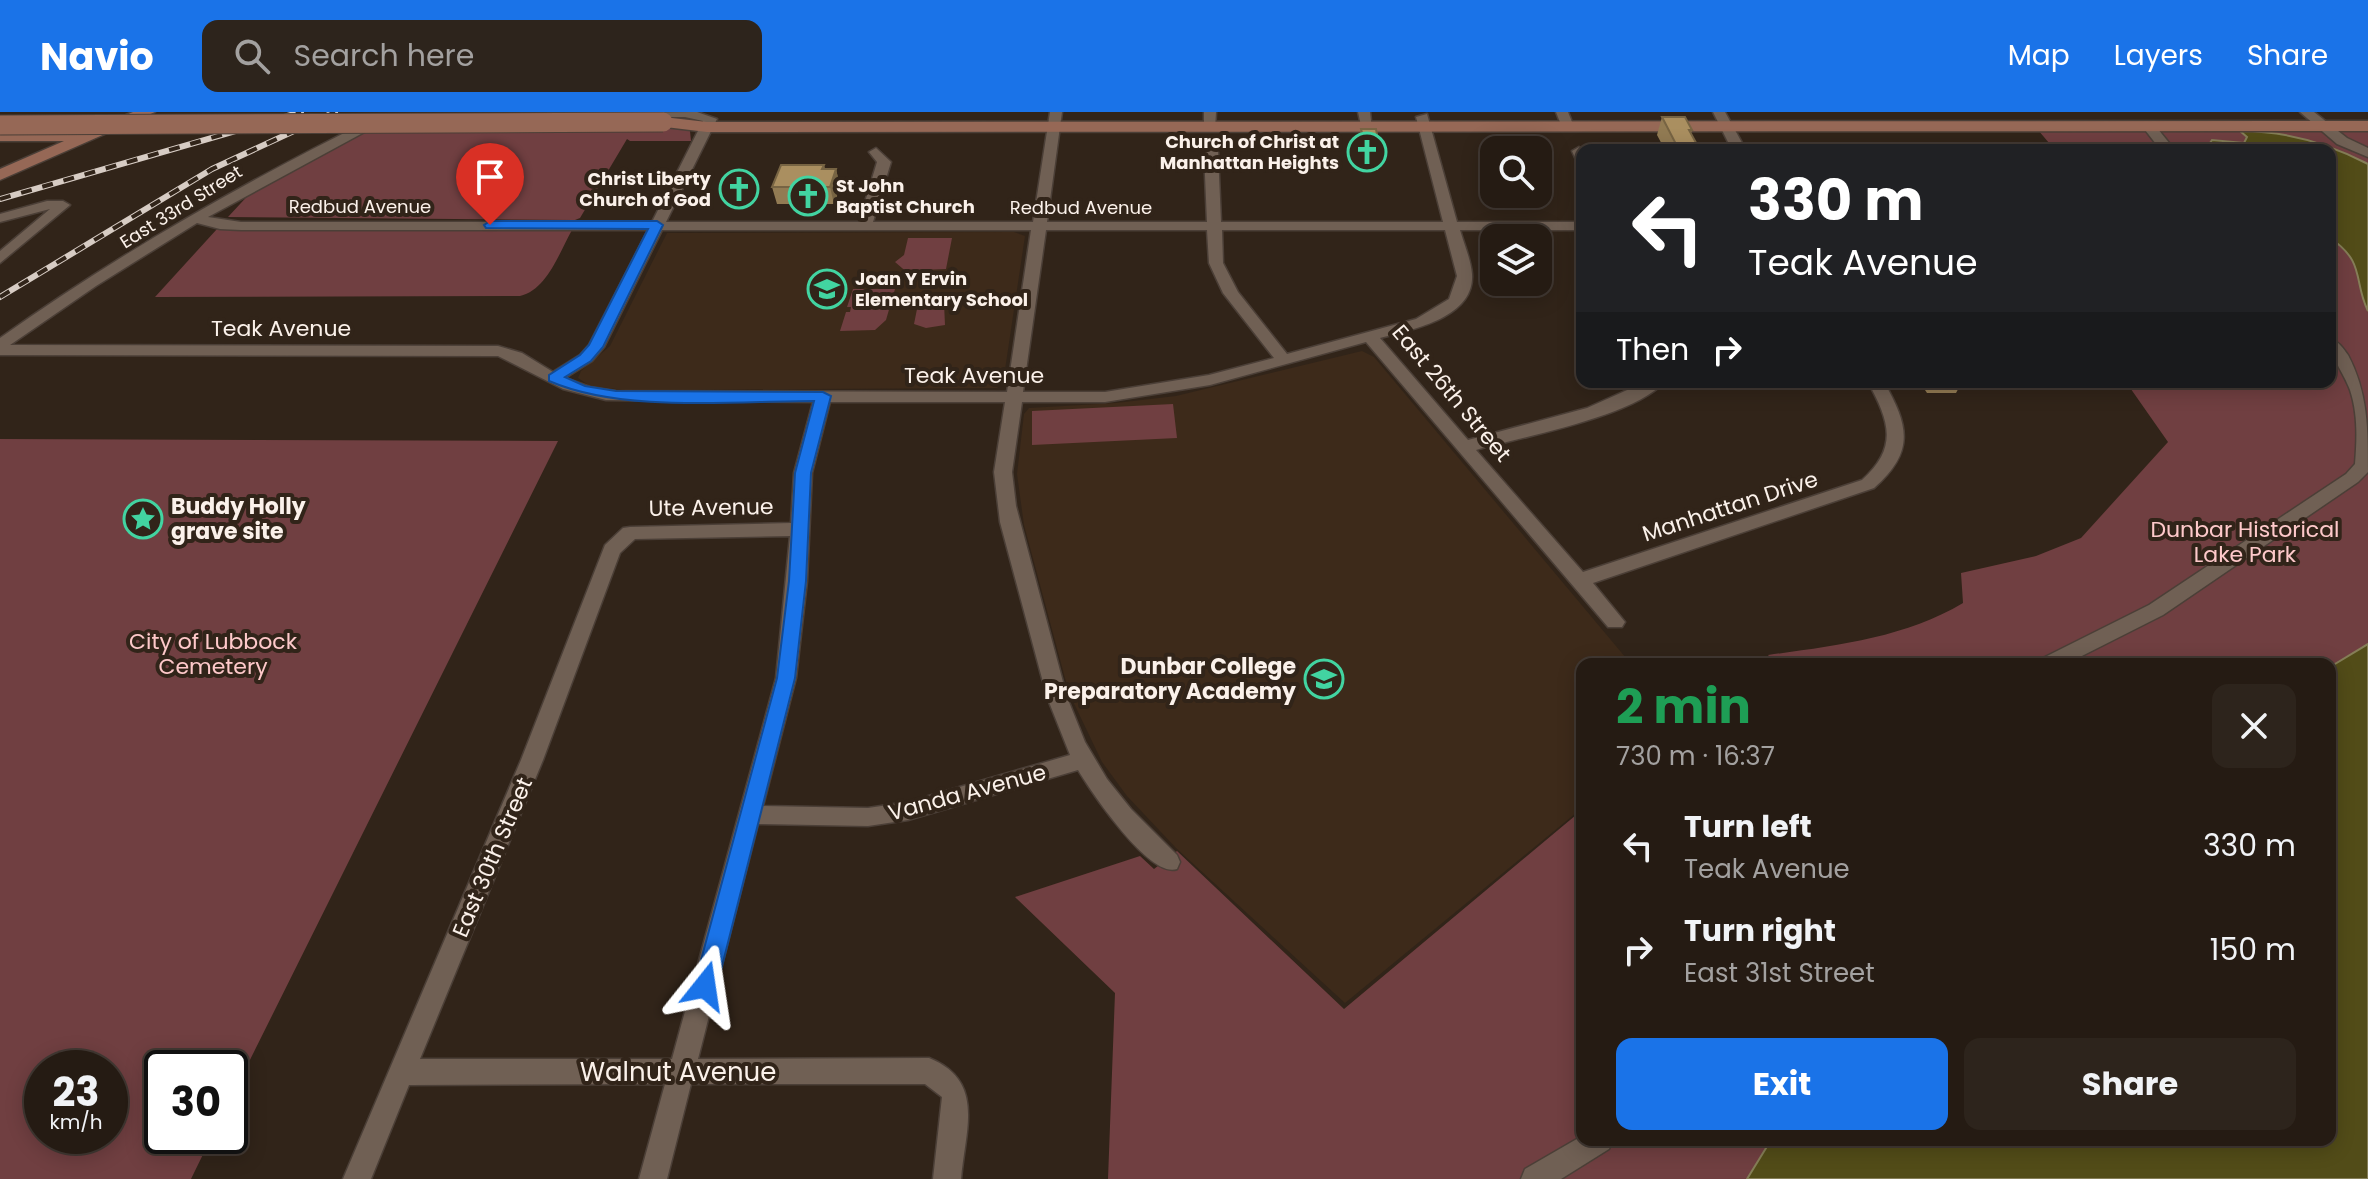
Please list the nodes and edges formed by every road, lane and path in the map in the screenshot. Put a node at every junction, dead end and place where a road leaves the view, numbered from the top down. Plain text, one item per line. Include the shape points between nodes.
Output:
1 (83, 114) edge
2 (142, 114) edge
3 (0, 116) edge
4 (2368, 117) edge
5 (1055, 119) edge
6 (1210, 119) edge
7 (1365, 119) edge
8 (1565, 119) edge
9 (1723, 119) edge
10 (2313, 119) edge
11 (1423, 122) junction
12 (709, 123) junction
13 (0, 125) edge
14 (2148, 126) junction
15 (2368, 126) edge
16 (0, 136) edge
17 (33, 136) junction
18 (96, 136) junction
19 (1736, 144) edge
20 (2163, 144) edge
21 (0, 150) edge
22 (876, 152) dead end
23 (1211, 152) dead end
24 (2368, 153) edge
25 (0, 175) edge
26 (0, 218) edge
27 (196, 218) junction
28 (657, 225) junction
29 (865, 225) junction
30 (1039, 226) junction
31 (1576, 226) edge
32 (1213, 227) junction
33 (1452, 227) junction
34 (0, 259) edge
35 (1370, 337) junction
36 (0, 348) edge
37 (2336, 350) edge
38 (1284, 360) junction
39 (554, 378) junction
40 (1648, 388) edge
41 (1879, 388) edge
42 (823, 396) junction
43 (1013, 397) junction
44 (1465, 447) junction
45 (798, 529) junction
46 (625, 536) joint
47 (1579, 581) junction
48 (1615, 622) dead end
49 (2060, 658) edge
50 (1084, 760) junction
51 (752, 815) junction
52 (1169, 862) dead end
53 (401, 1072) junction
54 (682, 1072) junction
55 (1590, 1146) edge
56 (357, 1179) edge
57 (653, 1179) edge
58 (947, 1179) edge
59 (1535, 1179) edge

1 - 2 main road
1 - 3 main road
1 - 17 main road
2 - 18 main road
4 - 10 main road
5 - 6 main road
5 - 12 main road
5 - 30 street
6 - 7 main road
7 - 11 main road
8 - 9 main road
8 - 11 main road
9 - 10 main road
9 - 14 main road
9 - 19 street
10 - 14 main road
10 - 15 main road
10 - 24 street
11 - 33 street, East 26th Street
12 - 13 main road, bridge
12 - 27 street, East 33rd Street via 700,115 665,113 390,115
12 - 28 street
14 - 20 street
16 - 17 main road
17 - 18 main road
17 - 21 main road
18 - 25 main road
22 - 29 street via 884,162
23 - 32 street
26 - 34 street via 63,205
27 - 28 street, Redbud Avenue via 241,226
27 - 36 street, East 33rd Street via 36,319
28 - 29 street, Redbud Avenue
28 - 39 street via 596,347
29 - 30 street, Redbud Avenue
30 - 32 street, Redbud Avenue
30 - 43 street
31 - 33 street, Redbud Avenue
32 - 33 street, Redbud Avenue
32 - 38 street via 1222,277
33 - 35 street, East 26th Street via 1465,276 1456,301 1422,322
35 - 38 street, Teak Avenue
35 - 44 street, East 26th Street
36 - 39 street, Teak Avenue via 498,351 524,359
37 - 49 street via 2358,383 2365,422 2364,466 2156,610
38 - 43 street, Teak Avenue via 1144,392
39 - 42 street, Teak Avenue via 616,396
40 - 44 street via 1618,402
41 - 47 street, Manhattan Drive via 1896,428 1895,454 1868,484
42 - 43 street, Teak Avenue
42 - 45 street via 804,463
43 - 50 street via 1003,472 1007,514 1056,695
44 - 47 street, East 26th Street
45 - 46 street, Ute Avenue
45 - 51 street via 786,678
46 - 53 street, East 30th Street via 612,550 532,760
47 - 48 street, East 26th Street
50 - 51 street, Vanda Avenue via 908,811 868,817
50 - 52 street via 1116,807
51 - 54 street
53 - 54 street, Walnut Avenue
53 - 56 street, East 30th Street
54 - 57 street
54 - 58 street, Walnut Avenue via 929,1071 950,1085 955,1097
55 - 59 street

